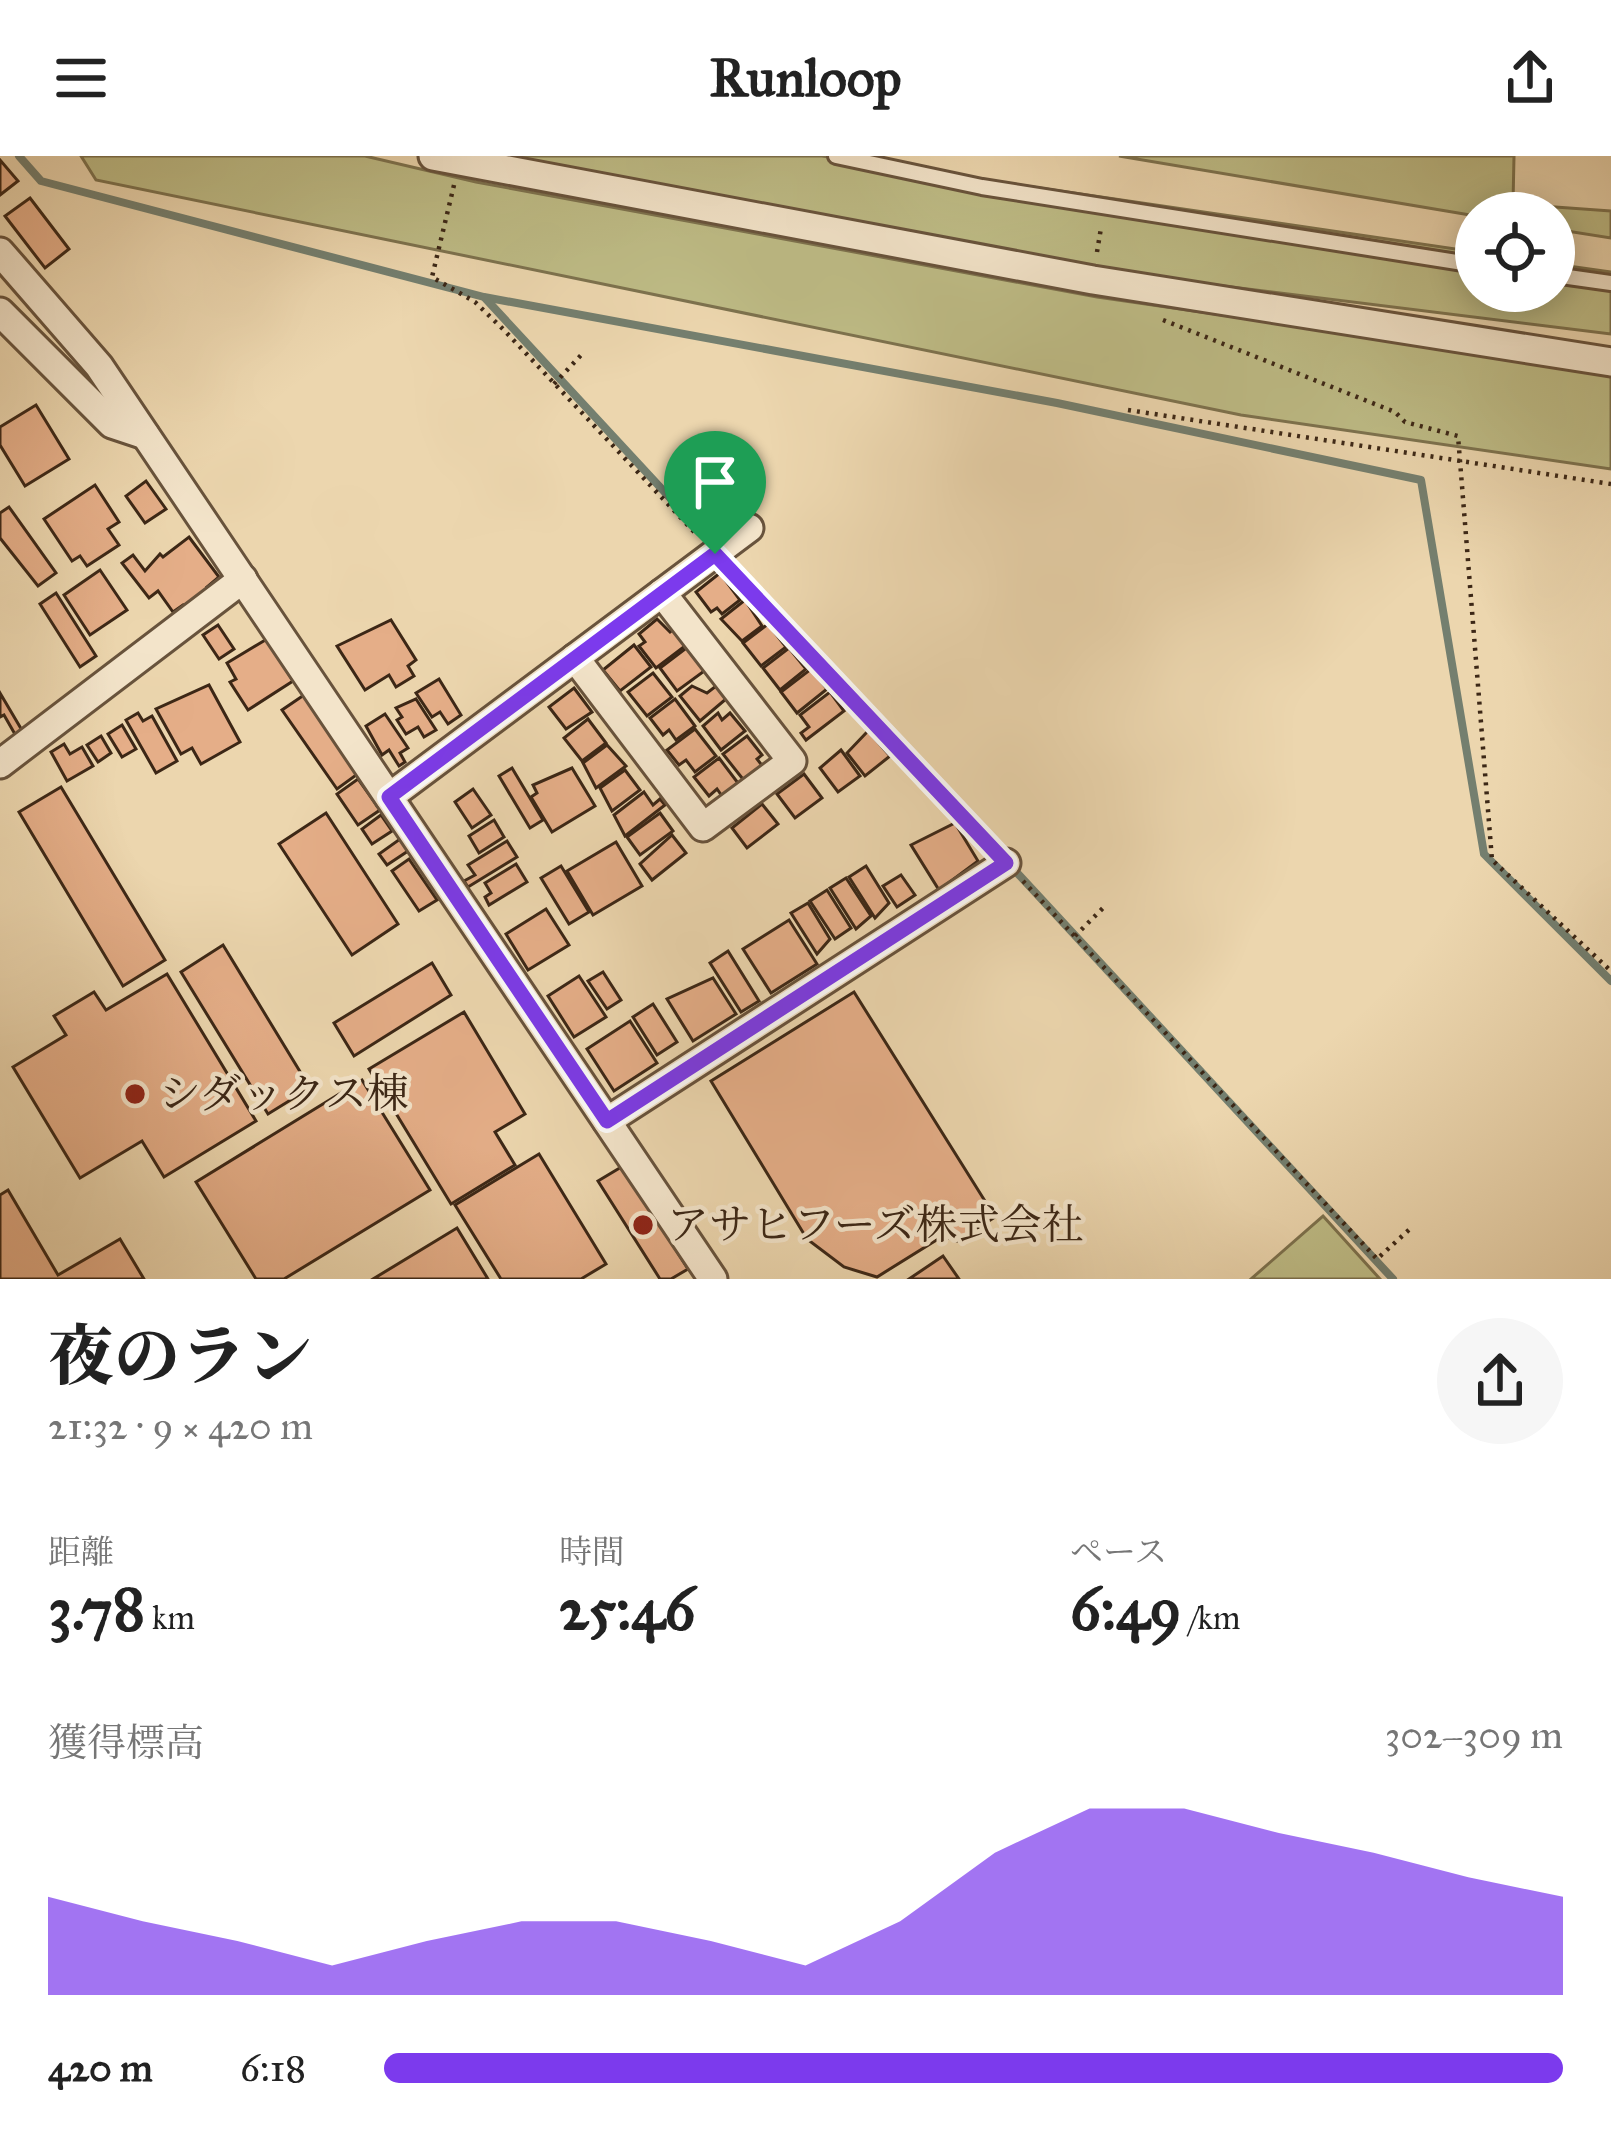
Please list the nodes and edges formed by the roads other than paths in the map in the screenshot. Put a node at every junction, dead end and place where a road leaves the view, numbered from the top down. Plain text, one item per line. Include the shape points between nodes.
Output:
1 (836, 156) edge
2 (447, 159) edge
3 (0, 252) edge
4 (1455, 262) edge
5 (1575, 278) edge
6 (1611, 283) edge
7 (0, 312) edge
8 (1611, 362) edge
9 (145, 435) junction
10 (749, 528) dead end
11 (243, 580) junction
12 (662, 593) junction
13 (575, 658) junction
14 (0, 764) edge
15 (389, 797) junction
16 (1006, 863) road end
17 (607, 1121) junction
18 (713, 1279) edge

1 - 4 lane
2 - 8 street via 1093,280
3 - 9 street via 71,330
5 - 6 lane
7 - 9 street via 112,424
9 - 11 street
10 - 12 street
11 - 14 street
11 - 15 street
12 - 13 street
12 - 13 street via 792,761 703,826
13 - 15 street
15 - 17 street
16 - 17 street
17 - 18 street

